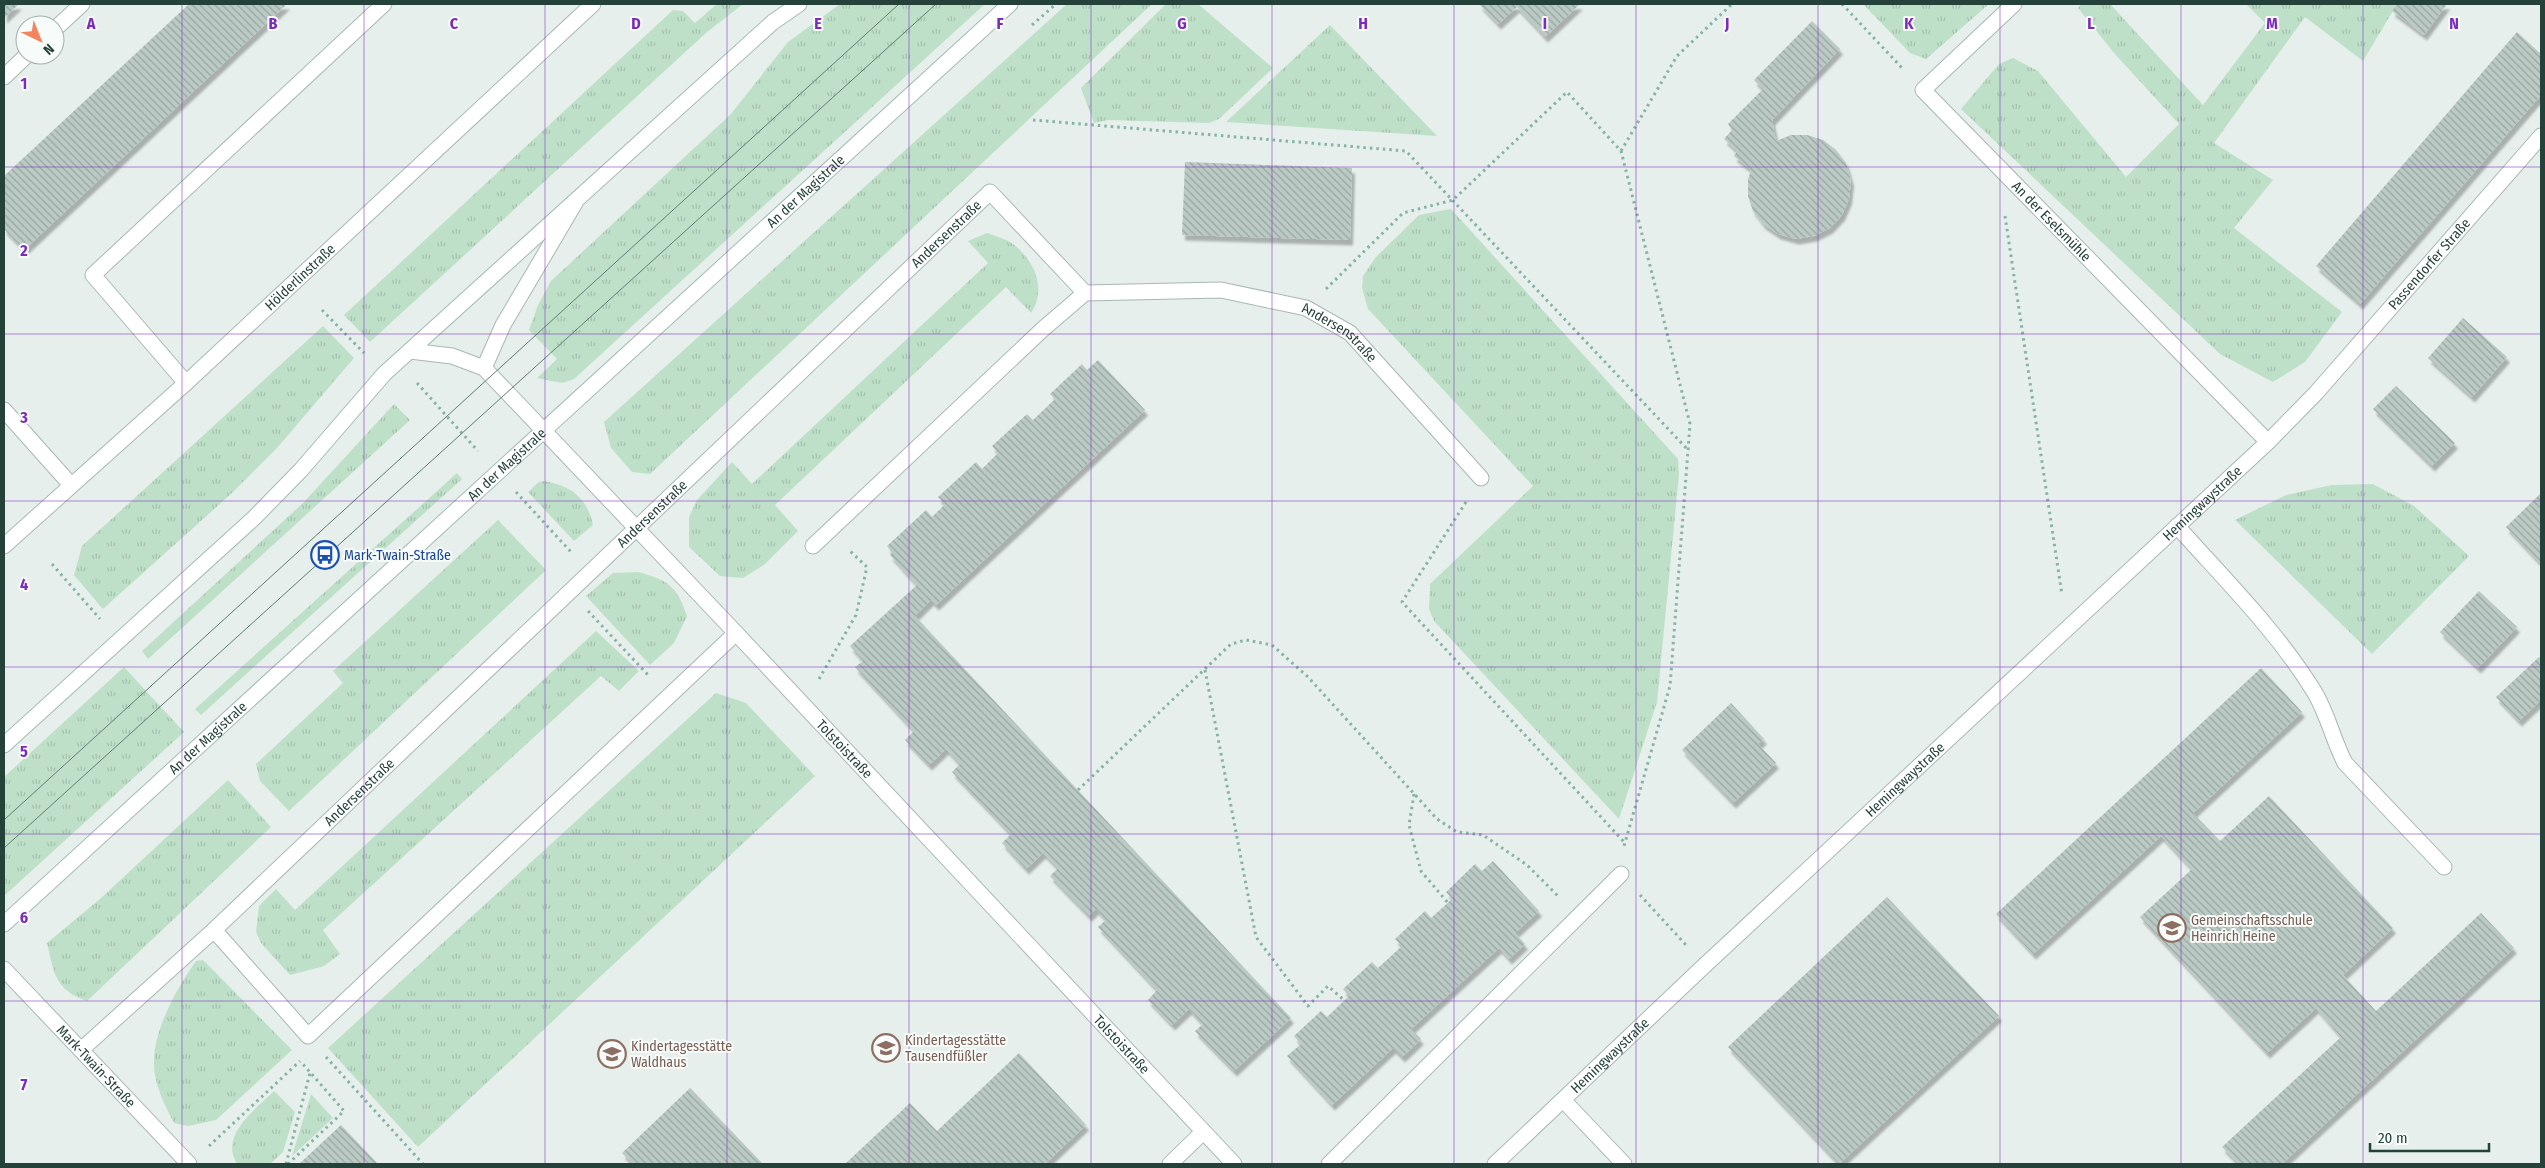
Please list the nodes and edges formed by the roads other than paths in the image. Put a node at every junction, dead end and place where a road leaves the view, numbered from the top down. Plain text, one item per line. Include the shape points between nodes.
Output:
1 (82, 4) edge
2 (384, 4) edge
3 (593, 4) edge
4 (799, 4) edge
5 (1010, 4) edge
6 (2014, 4) edge
7 (65, 20) edge
8 (17, 65) edge
9 (4, 77) edge
10 (2541, 136) edge
11 (582, 192) junction
12 (1085, 293) junction
13 (410, 351) junction
14 (484, 368) junction
15 (186, 383) junction
16 (2316, 393) joint
17 (4, 410) edge
18 (544, 432) junction
19 (2268, 442) junction
20 (1481, 478) road end
21 (71, 485) junction
22 (2176, 526) junction
23 (636, 529) junction
24 (4, 546) edge
25 (813, 546) dead end
26 (736, 633) junction
27 (4, 745) edge
28 (2444, 867) dead end
29 (1621, 874) road end
30 (4, 924) edge
31 (214, 930) junction
32 (4, 969) edge
33 (82, 1049) junction
34 (1564, 1101) junction
35 (1203, 1132) junction
36 (189, 1164) edge
37 (1170, 1164) edge
38 (1234, 1164) edge
39 (1329, 1164) edge
40 (1495, 1164) edge
41 (1624, 1164) edge

1 - 7 street
2 - 15 street via 93,276
3 - 15 street, Hölderlinstraße
4 - 11 street via 773,22
5 - 18 street, An der Magistrale
6 - 19 street, An der Eselsmühle via 1923,90
8 - 9 street
10 - 16 street, Passendorfer Straße
11 - 13 street
11 - 14 street via 503,324
12 - 20 street, Andersenstraße via 1221,290 1306,308 1350,333
12 - 23 street, Andersenstraße via 990,192
12 - 25 street
13 - 14 street via 452,356
13 - 27 street via 384,374 301,470 254,518
14 - 18 street, Tolstoistraße
15 - 21 street, Hölderlinstraße
16 - 19 street, Hemingwaystraße
17 - 21 street
18 - 23 street, Tolstoistraße
18 - 30 street, An der Magistrale
19 - 22 street, Hemingwaystraße
21 - 24 street, Hölderlinstraße
22 - 28 street via 2293,658 2316,695 2345,763
22 - 34 street, Hemingwaystraße via 1704,966
23 - 26 street, Tolstoistraße
23 - 31 street, Andersenstraße
26 - 31 street via 308,1036
26 - 35 street, Tolstoistraße
29 - 39 street
31 - 33 street, Andersenstraße
32 - 33 street, Mark-Twain-Straße
33 - 36 street, Mark-Twain-Straße
34 - 40 street, Hemingwaystraße
34 - 41 street
35 - 37 street
35 - 38 street, Tolstoistraße

